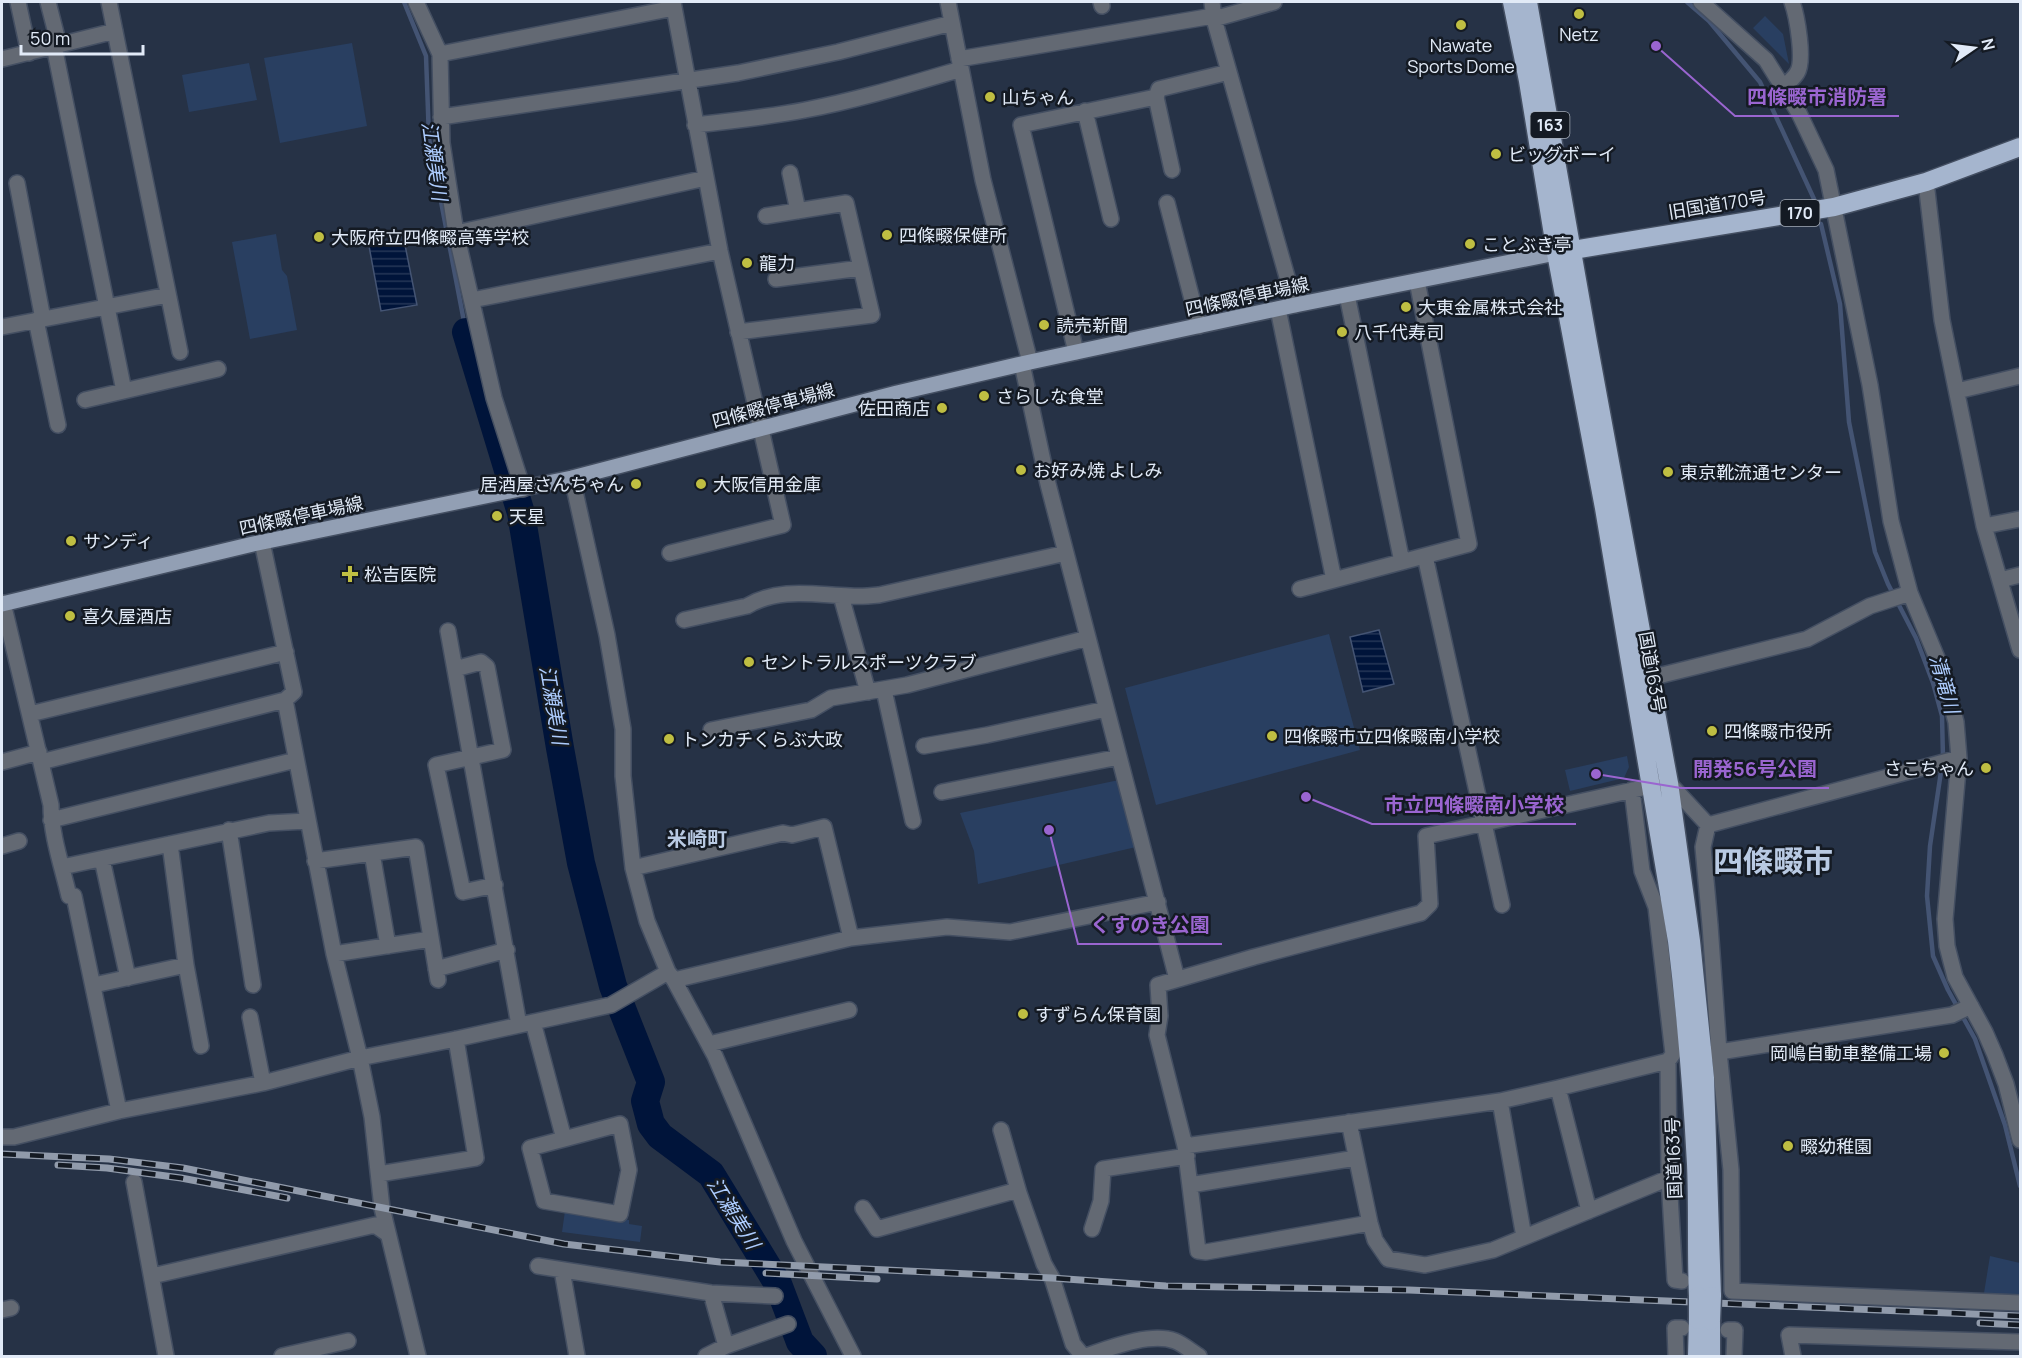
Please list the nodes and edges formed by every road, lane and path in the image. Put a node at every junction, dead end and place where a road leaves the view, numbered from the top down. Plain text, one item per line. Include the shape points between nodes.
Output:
1 (18, 2) edge
2 (48, 2) edge
3 (109, 2) edge
4 (416, 2) edge
5 (948, 2) edge
6 (1274, 2) edge
7 (1512, 2) edge
8 (1528, 2) edge
9 (1701, 2) edge
10 (1792, 2) edge
11 (673, 5) edge
12 (1213, 12) edge
13 (952, 22) junction
14 (115, 31) junction
15 (56, 46) junction
16 (29, 52) junction
17 (440, 54) junction
18 (2, 59) edge
19 (960, 64) junction
20 (1229, 72) junction
21 (686, 80) junction
22 (1784, 87) junction
23 (1156, 97) junction
24 (1085, 111) junction
25 (441, 117) junction
26 (695, 125) junction
27 (2020, 147) edge
28 (1172, 170) dead end
29 (790, 173) dead end
30 (706, 178) junction
31 (1926, 182) junction
32 (17, 183) dead end
33 (1167, 203) dead end
34 (1834, 207) junction
35 (798, 211) junction
36 (766, 216) dead end
37 (1111, 219) dead end
38 (456, 233) junction
39 (720, 251) junction
40 (1564, 251) junction
41 (861, 268) junction
42 (776, 279) dead end
43 (1417, 281) junction
44 (168, 295) junction
45 (1347, 295) junction
46 (472, 300) junction
47 (1295, 305) junction
48 (108, 306) junction
49 (1278, 309) junction
50 (39, 319) junction
51 (1199, 326) junction
52 (2, 327) edge
53 (738, 332) junction
54 (180, 352) dead end
55 (1076, 352) junction
56 (1026, 363) junction
57 (218, 369) dead end
58 (2020, 376) edge
59 (124, 391) junction
60 (1957, 391) junction
61 (85, 399) dead end
62 (58, 425) dead end
63 (759, 428) junction
64 (572, 478) junction
65 (516, 491) junction
66 (2020, 519) edge
67 (1984, 526) junction
68 (262, 543) junction
69 (670, 553) dead end
70 (1066, 553) junction
71 (1425, 556) junction
72 (1402, 562) junction
73 (2020, 575) edge
74 (1334, 580) junction
75 (2000, 580) junction
76 (1300, 589) dead end
77 (1908, 593) junction
78 (841, 596) junction
79 (2, 603) edge
80 (684, 620) dead end
81 (448, 631) dead end
82 (1088, 638) junction
83 (2020, 650) edge
84 (286, 652) junction
85 (454, 669) junction
86 (1650, 678) junction
87 (884, 690) junction
88 (868, 693) junction
89 (285, 700) junction
90 (1106, 709) junction
91 (30, 714) junction
92 (711, 730) dead end
93 (924, 746) dead end
94 (40, 757) junction
95 (1119, 757) junction
96 (471, 758) junction
97 (296, 760) junction
98 (1949, 761) junction
99 (2, 762) edge
100 (1660, 784) junction
101 (1632, 790) junction
102 (942, 792) dead end
103 (51, 819) junction
104 (308, 821) junction
105 (914, 821) dead end
106 (1484, 824) junction
107 (1708, 825) junction
108 (229, 830) junction
109 (19, 842) dead end
110 (170, 844) junction
111 (2, 846) edge
112 (372, 853) junction
113 (102, 859) junction
114 (315, 861) junction
115 (62, 867) junction
116 (633, 868) junction
117 (495, 885) junction
118 (1158, 902) junction
119 (1502, 905) dead end
120 (851, 938) junction
121 (431, 939) junction
122 (388, 946) junction
123 (507, 950) junction
124 (334, 954) junction
125 (186, 965) junction
126 (671, 976) junction
127 (128, 978) junction
128 (1177, 979) junction
129 (253, 985) dead end
130 (94, 986) junction
131 (849, 1010) dead end
132 (1962, 1010) junction
133 (250, 1017) dead end
134 (526, 1023) junction
135 (456, 1040) junction
136 (709, 1044) junction
137 (201, 1046) dead end
138 (1716, 1052) junction
139 (1674, 1057) junction
140 (360, 1058) junction
141 (263, 1083) junction
142 (1558, 1088) junction
143 (1500, 1101) junction
144 (119, 1111) junction
145 (1349, 1122) junction
146 (1001, 1130) dead end
147 (2, 1137) edge
148 (564, 1139) junction
149 (2020, 1140) edge
150 (1186, 1151) junction
151 (1356, 1158) junction
152 (379, 1174) junction
153 (1669, 1178) junction
154 (134, 1182) dead end
155 (1190, 1185) junction
156 (1018, 1190) junction
157 (863, 1208) dead end
158 (1589, 1211) junction
159 (1370, 1223) junction
160 (1092, 1229) dead end
161 (388, 1234) junction
162 (1524, 1238) junction
163 (538, 1266) dead end
164 (562, 1270) junction
165 (152, 1276) junction
166 (1682, 1281) dead end
167 (711, 1293) junction
168 (1717, 1293) junction
169 (775, 1296) dead end
170 (2020, 1303) edge
171 (1697, 1323) junction
172 (788, 1324) dead end
173 (1728, 1330) dead end
174 (348, 1341) dead end
175 (2020, 1342) edge
176 (726, 1346) junction
177 (166, 1356) edge
178 (282, 1356) edge
179 (418, 1356) edge
180 (577, 1356) edge
181 (706, 1356) edge
182 (853, 1356) edge
183 (1085, 1356) edge
184 (1199, 1356) edge
185 (1676, 1356) edge
186 (1697, 1356) edge
187 (1711, 1356) edge
188 (1734, 1356) edge
189 (1793, 1356) edge

1 - 16 street
2 - 15 street
3 - 14 street
4 - 17 street
5 - 13 street
6 - 12 street
7 - 40 highway, 国道163号 / 163
8 - 40 highway, 国道163号 / 163
9 - 22 street via 1766,60
10 - 22 street via 1800,50 1799,72
11 - 17 street
11 - 21 street
12 - 19 street
12 - 20 street
13 - 19 street
13 - 21 street via 838,52
14 - 15 street
14 - 44 street
15 - 16 street
15 - 48 street
16 - 18 street
17 - 25 street
19 - 26 street via 859,98 807,110
19 - 56 street
20 - 23 street via 1159,89
20 - 47 street
21 - 25 street
21 - 26 street
22 - 34 street via 1826,170
23 - 24 street
23 - 28 street
24 - 37 street
24 - 55 street via 1022,124
25 - 38 street
26 - 30 street
27 - 31 highway, 旧国道170号 / 170
29 - 35 street
30 - 38 street
30 - 39 street
31 - 34 highway, 旧国道170号 / 170
31 - 60 street via 1942,320
32 - 50 street
33 - 51 street
34 - 40 highway, 旧国道170号 / 170
34 - 77 street via 1870,385 1891,521
35 - 36 street
35 - 41 street via 846,203
38 - 46 street
39 - 46 street
39 - 53 street
40 - 43 main road, 四條畷停車場線
40 - 86 highway, 国道163号 / 163
40 - 100 highway, 国道163号 / 163 via 1606,520
41 - 42 street
41 - 53 street via 872,315
43 - 45 main road, 四條畷停車場線
43 - 71 street via 1468,544
44 - 48 street
44 - 54 street
45 - 47 main road, 四條畷停車場線
45 - 72 street
46 - 65 street
47 - 49 main road, 四條畷停車場線
48 - 50 street
48 - 59 street
49 - 51 main road, 四條畷停車場線
49 - 74 street
50 - 52 street
50 - 62 street
51 - 55 main road, 四條畷停車場線
53 - 63 street
55 - 56 main road, 四條畷停車場線
56 - 63 main road, 四條畷停車場線
56 - 70 street via 1048,484
57 - 59 street
58 - 60 street
59 - 61 street
60 - 67 street
63 - 64 main road, 四條畷停車場線
63 - 69 street via 783,525
64 - 65 main road, 四條畷停車場線
64 - 116 street via 608,635 623,729 622,776
65 - 68 main road, 四條畷停車場線
66 - 67 street
67 - 75 street
68 - 79 main road, 四條畷停車場線
68 - 84 street
70 - 78 street via 879,596
70 - 82 street
71 - 72 street
71 - 106 street
72 - 74 street
73 - 75 street
74 - 76 street
75 - 83 street
77 - 86 street via 1870,606 1807,639
77 - 98 street via 1942,670 1956,722
78 - 80 street via 791,593
78 - 88 street
79 - 91 street
81 - 85 street
82 - 87 street
82 - 90 street
84 - 89 street via 294,692
84 - 91 street
85 - 96 street
85 - 96 street via 480,662 487,667 503,750
86 - 100 highway, 国道163号 / 163
87 - 88 street
87 - 105 street
88 - 92 street via 831,698 811,710
89 - 94 street
89 - 97 street
90 - 93 street
90 - 95 street
91 - 94 street
94 - 99 street
94 - 103 street
95 - 102 street
95 - 118 street
96 - 117 street
96 - 117 street via 436,765 462,892
97 - 103 street
97 - 104 street
98 - 107 street
98 - 132 street via 1945,919
100 - 101 street
100 - 107 street
100 - 168 highway, 国道163号 / 163 via 1686,1013 1696,1167
101 - 106 street
101 - 139 street via 1642,871 1656,907
103 - 115 street
104 - 108 street via 269,822
104 - 114 street
106 - 119 street
106 - 128 street via 1426,836 1430,904 1420,913
107 - 138 street via 1703,847
108 - 110 street
108 - 129 street
109 - 111 street
110 - 113 street
110 - 125 street
112 - 114 street
112 - 121 street via 416,847
112 - 122 street
113 - 115 street
113 - 127 street
114 - 124 street
115 - 130 street via 69,896 74,896
116 - 120 street via 824,827
116 - 126 street via 647,921
117 - 123 street
118 - 120 street via 1010,932 948,927
118 - 128 street
120 - 126 street
121 - 122 street
121 - 123 street via 437,975
122 - 124 street
123 - 134 street
124 - 140 street
125 - 127 street
125 - 137 street
126 - 134 street via 618,1001
126 - 136 street
127 - 130 street
128 - 150 street via 1158,985 1157,1035
130 - 144 street
131 - 136 street
132 - 138 street
132 - 149 street via 1995,1055
133 - 141 street
134 - 135 street
134 - 148 street
135 - 140 street
135 - 152 street via 476,1158
136 - 182 street via 794,1241
138 - 168 street via 1731,1170
139 - 142 street
139 - 153 street
140 - 141 street
140 - 152 street
141 - 144 street
142 - 143 street
142 - 158 street
143 - 145 street
143 - 162 street
144 - 147 street
145 - 150 street
145 - 151 street
146 - 156 street
148 - 148 street via 620,1124 629,1170 620,1214 544,1201 530,1148
150 - 155 street
150 - 160 street via 1103,1169 1101,1201
151 - 155 street
151 - 159 street
152 - 161 street
153 - 158 street
153 - 166 street via 1675,1280
154 - 165 street
155 - 159 street via 1198,1251
156 - 157 street via 877,1229
156 - 183 street via 1073,1344
158 - 162 street
159 - 162 street via 1375,1240 1388,1259 1425,1265 1493,1250
161 - 165 street via 375,1225
161 - 179 street
163 - 164 street
164 - 167 street
164 - 180 street
165 - 177 street
167 - 169 street
167 - 176 street
168 - 170 street
168 - 171 highway, 国道163号 / 163, bridge
171 - 185 street via 1675,1328
171 - 186 highway, 国道163号 / 163
171 - 187 highway, 国道163号 / 163
172 - 176 street
173 - 188 street via 1735,1330
174 - 178 street
175 - 189 street via 1789,1335
176 - 181 street
183 - 184 street via 1150,1339 1175,1341

